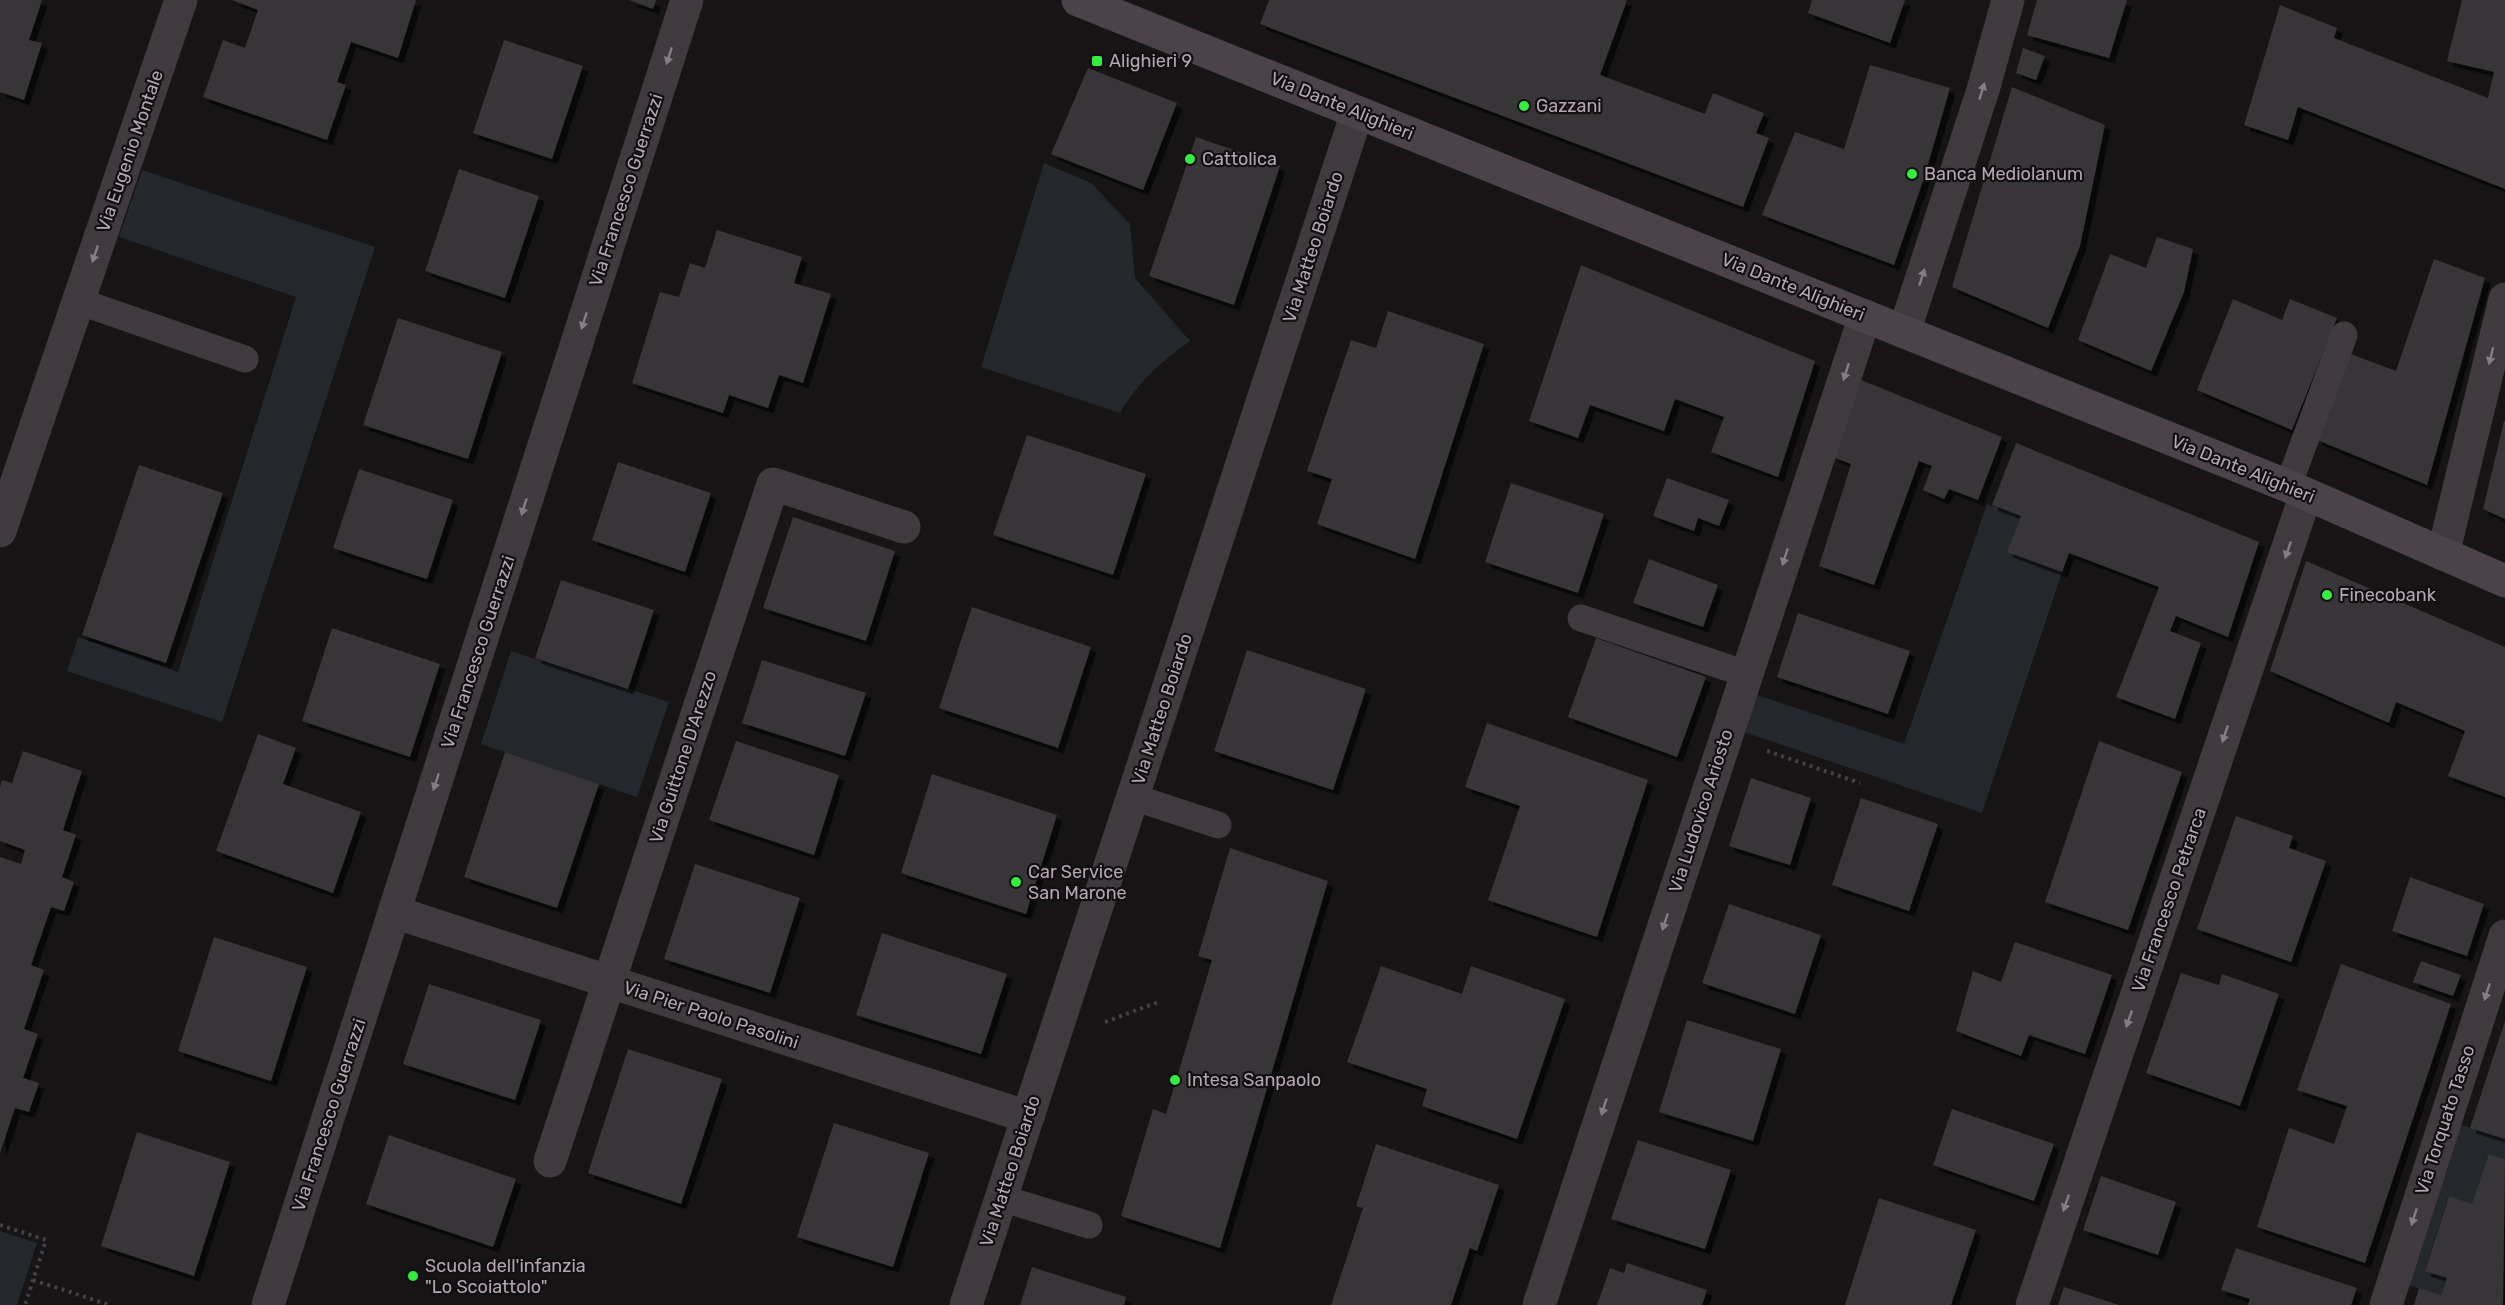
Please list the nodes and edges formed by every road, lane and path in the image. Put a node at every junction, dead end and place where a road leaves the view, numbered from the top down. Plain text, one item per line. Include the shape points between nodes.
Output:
1 (181, 0) edge
2 (687, 0) edge
3 (1078, 0) edge
4 (2008, 0) edge
5 (1357, 113) junction
6 (2505, 299) edge
7 (78, 301) junction
8 (1865, 316) junction
9 (1904, 332) junction
10 (2344, 335) dead end
11 (245, 359) dead end
12 (2297, 490) junction
13 (904, 527) dead end
14 (0, 531) edge
15 (2443, 554) junction
16 (2505, 581) edge
17 (1581, 618) dead end
18 (1746, 674) junction
19 (1726, 737) junction
20 (1860, 783) dead end
21 (1132, 797) junction
22 (1218, 825) dead end
23 (394, 912) junction
24 (2505, 936) edge
25 (609, 982) junction
26 (1028, 1117) junction
27 (550, 1161) dead end
28 (1001, 1198) junction
29 (0, 1225) edge
30 (1089, 1225) dead end
31 (33, 1280) junction
32 (25, 1305) edge
33 (110, 1305) edge
34 (268, 1305) edge
35 (966, 1305) edge
36 (1539, 1305) edge
37 (2032, 1305) edge
38 (2385, 1305) edge

1 -> 7 street, Via Eugenio Montale
2 -> 23 street, Via Francesco Guerrazzi
3 - 5 main road, Via Dante Alighieri
9 -> 4 street via 1983,90
5 - 8 main road, Via Dante Alighieri
5 - 21 street, Via Matteo Boiardo
6 -> 15 street
7 - 11 lane
7 - 14 street, Via Eugenio Montale
8 - 9 main road, Via Dante Alighieri
8 -> 18 street, Via Ludovico Ariosto
9 - 12 main road, Via Dante Alighieri
10 - 12 lane
12 - 15 main road, Via Dante Alighieri
12 -> 37 street, Via Francesco Petrarca
13 - 25 street, Via Guittone D'Arezzo via 773,484
15 - 16 main road, Via Dante Alighieri
17 - 18 lane
18 - 19 street, Via Ludovico Ariosto
19 - 20 path
19 -> 36 street, Via Ludovico Ariosto
21 - 22 lane
21 - 26 street, Via Matteo Boiardo
23 - 25 street, Via Pier Paolo Pasolini
23 - 34 street, Via Francesco Guerrazzi
24 -> 38 street, Via Torquato Tasso
25 - 26 street, Via Pier Paolo Pasolini
25 - 27 street, Via Guittone D'Arezzo
26 - 28 street, Via Matteo Boiardo
28 - 30 lane
28 - 35 street, Via Matteo Boiardo
29 - 31 path via 46,1240
31 - 32 path
31 - 33 path

